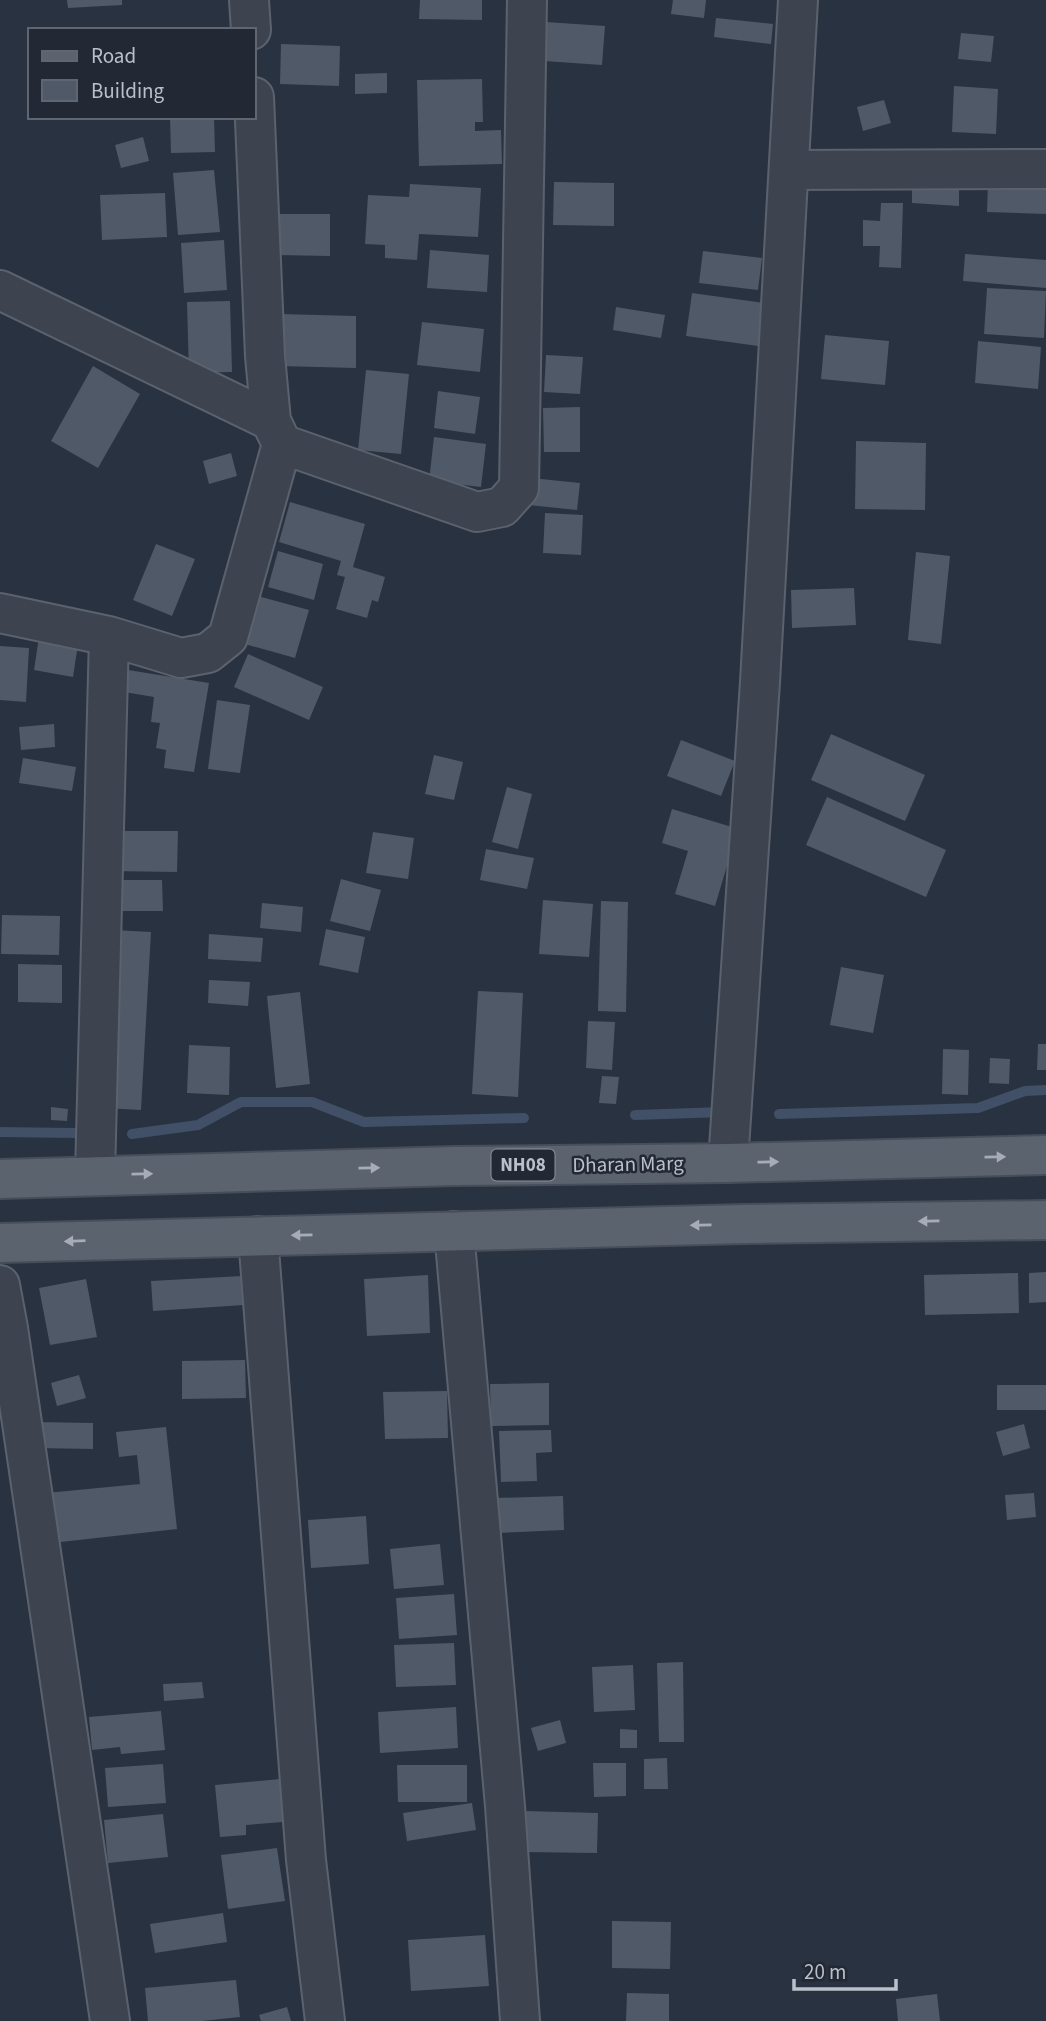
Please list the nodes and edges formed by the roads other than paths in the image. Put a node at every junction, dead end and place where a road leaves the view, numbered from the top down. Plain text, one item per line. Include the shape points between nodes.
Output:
1 (249, 0) edge
2 (527, 0) edge
3 (798, 0) edge
4 (251, 28) edge
5 (255, 119) edge
6 (1046, 169) edge
7 (789, 170) junction
8 (0, 290) edge
9 (276, 433) junction
10 (0, 613) edge
11 (109, 636) junction
12 (1046, 1156) edge
13 (728, 1163) junction
14 (95, 1175) junction
15 (0, 1179) edge
16 (1046, 1220) edge
17 (454, 1231) junction
18 (258, 1236) junction
19 (0, 1243) edge
20 (0, 1285) edge
21 (110, 2021) edge
22 (325, 2021) edge
23 (520, 2021) edge

1 - 4 street
2 - 9 street via 519,488 502,508 477,512
3 - 7 street
5 - 9 street via 265,356
6 - 7 street
7 - 13 street
8 - 9 street
9 - 11 street via 228,637 208,653 181,657
10 - 11 street
11 - 14 street
13 -> 12 main road, Dharan Marg / NH08
14 -> 13 main road, Dharan Marg / NH08
14 - 15 main road, Dharan Marg / NH08
16 -> 17 main road
17 -> 18 main road
17 - 23 street
18 -> 19 main road
18 - 22 street via 306,1860
20 - 21 street

